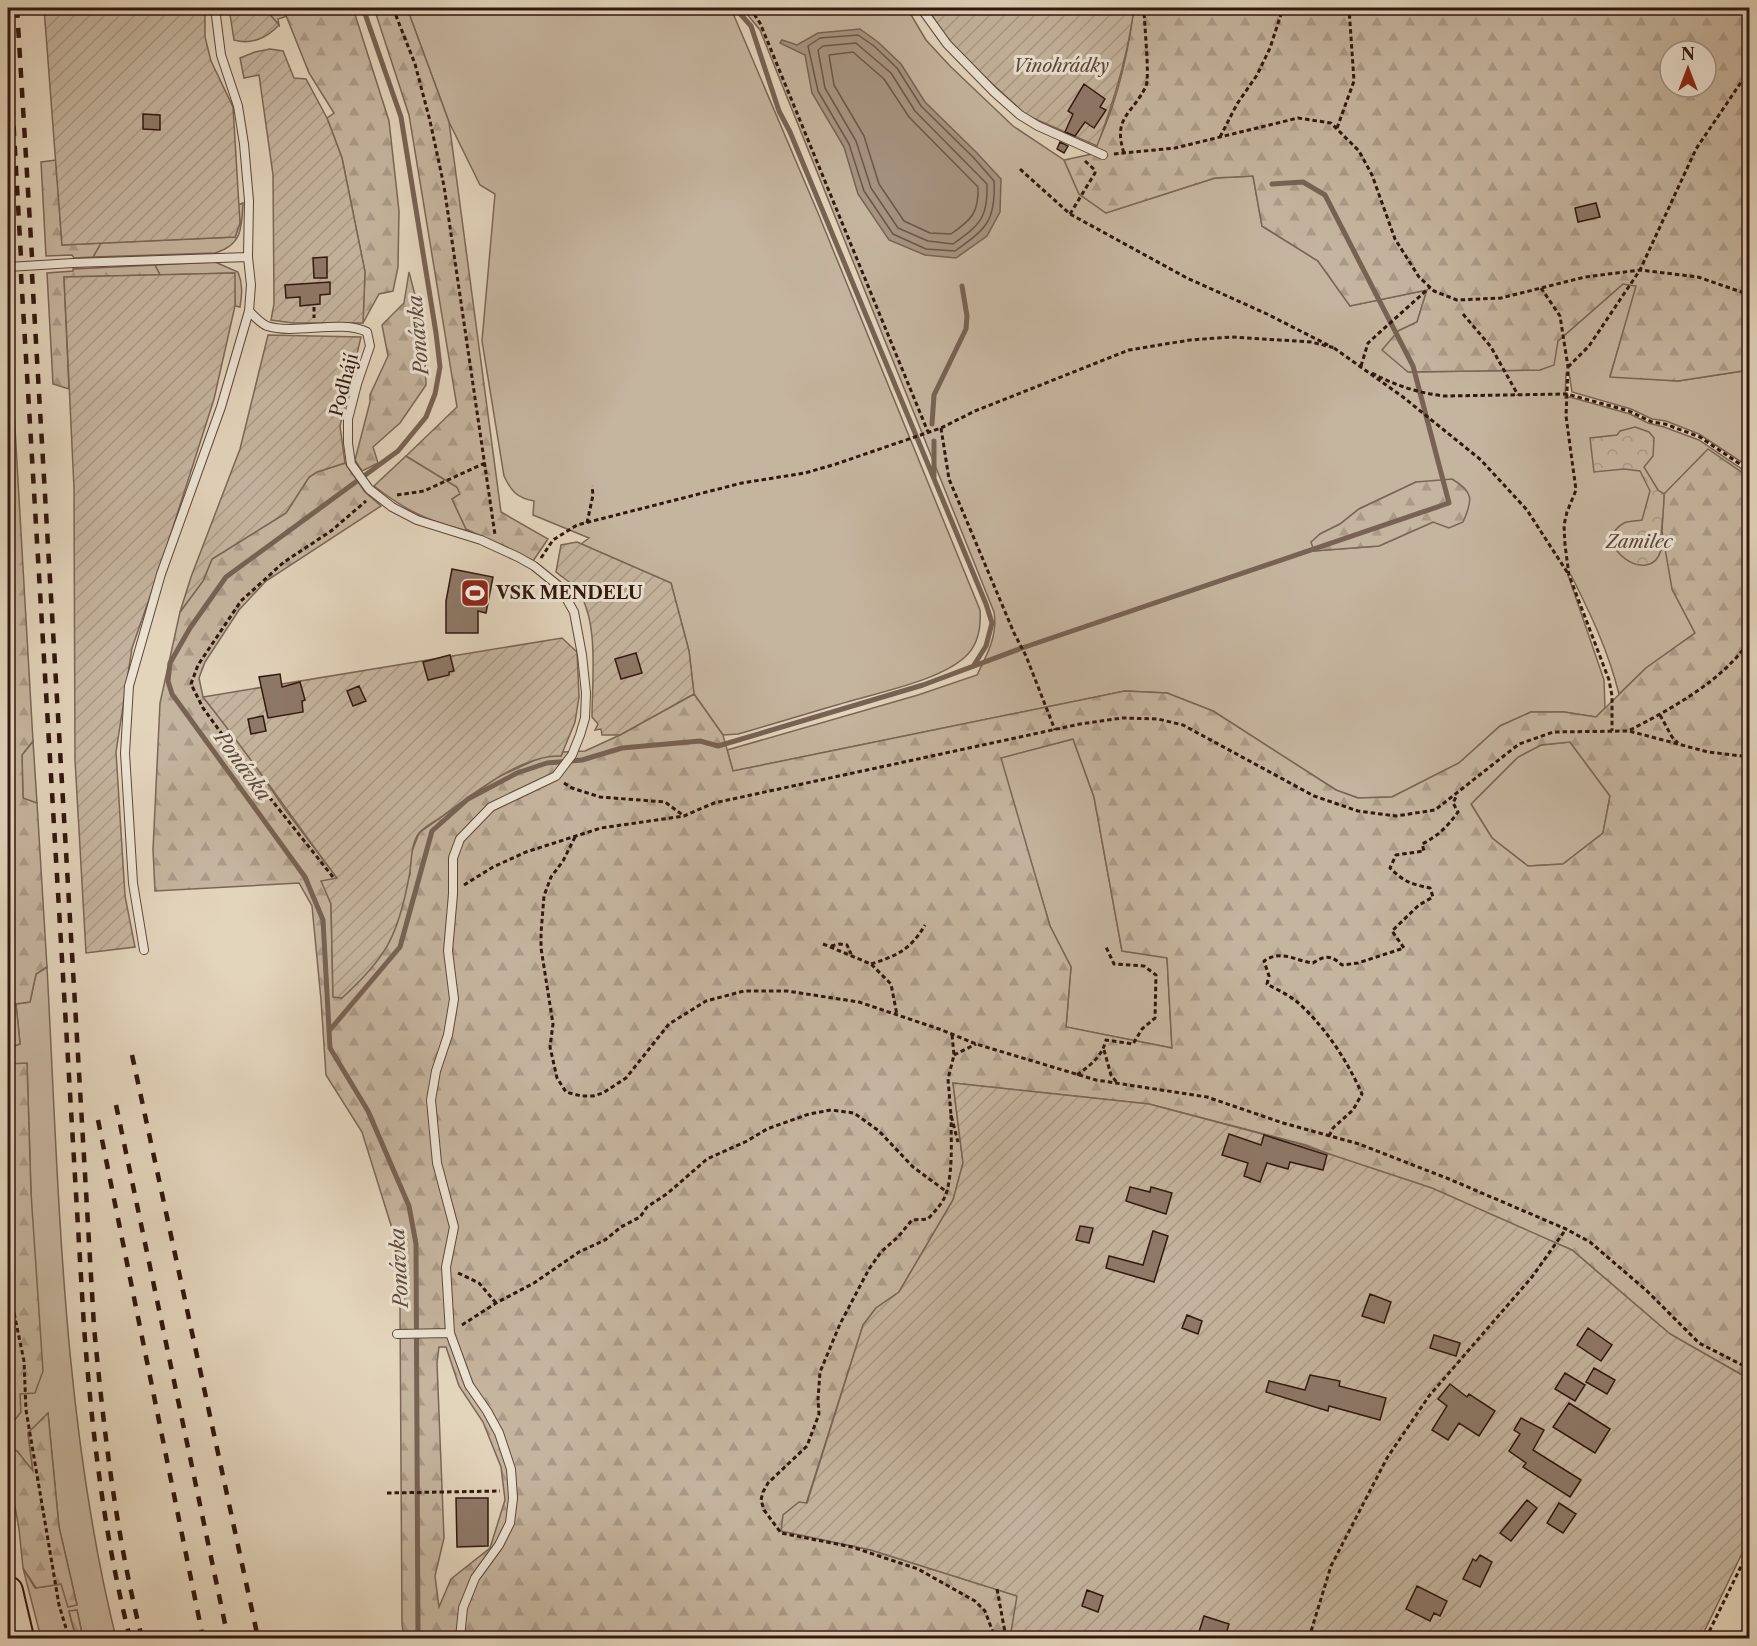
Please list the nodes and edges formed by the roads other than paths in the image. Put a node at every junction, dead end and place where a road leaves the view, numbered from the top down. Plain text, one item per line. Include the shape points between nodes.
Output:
1 (215, 8) edge
2 (921, 8) edge
3 (1103, 155) road end
4 (248, 257) junction
5 (8, 267) edge
6 (249, 311) junction
7 (144, 950) dead end
8 (450, 1333) junction
9 (397, 1334) dead end
10 (8, 1591) edge
11 (19, 1638) edge
12 (460, 1638) edge

1 - 4 lane via 221,54 238,106 244,144
2 - 3 lane via 947,44 1020,115
4 - 5 lane, bridge
4 - 6 lane
6 - 7 lane via 221,407 161,574 129,687 124,753 132,883
6 - 8 lane, Podhájí via 267,326 367,332 370,346 348,419 351,464 374,493 417,520 496,547 534,566 560,587 574,612 586,693 583,726 572,754 558,774 491,807 460,839 453,858 448,951 454,999 431,1100 437,1163 454,1227 446,1267
8 - 9 lane
8 - 12 lane via 469,1385 499,1433 511,1469 513,1491 510,1523 474,1578 463,1608
10 - 11 highway

